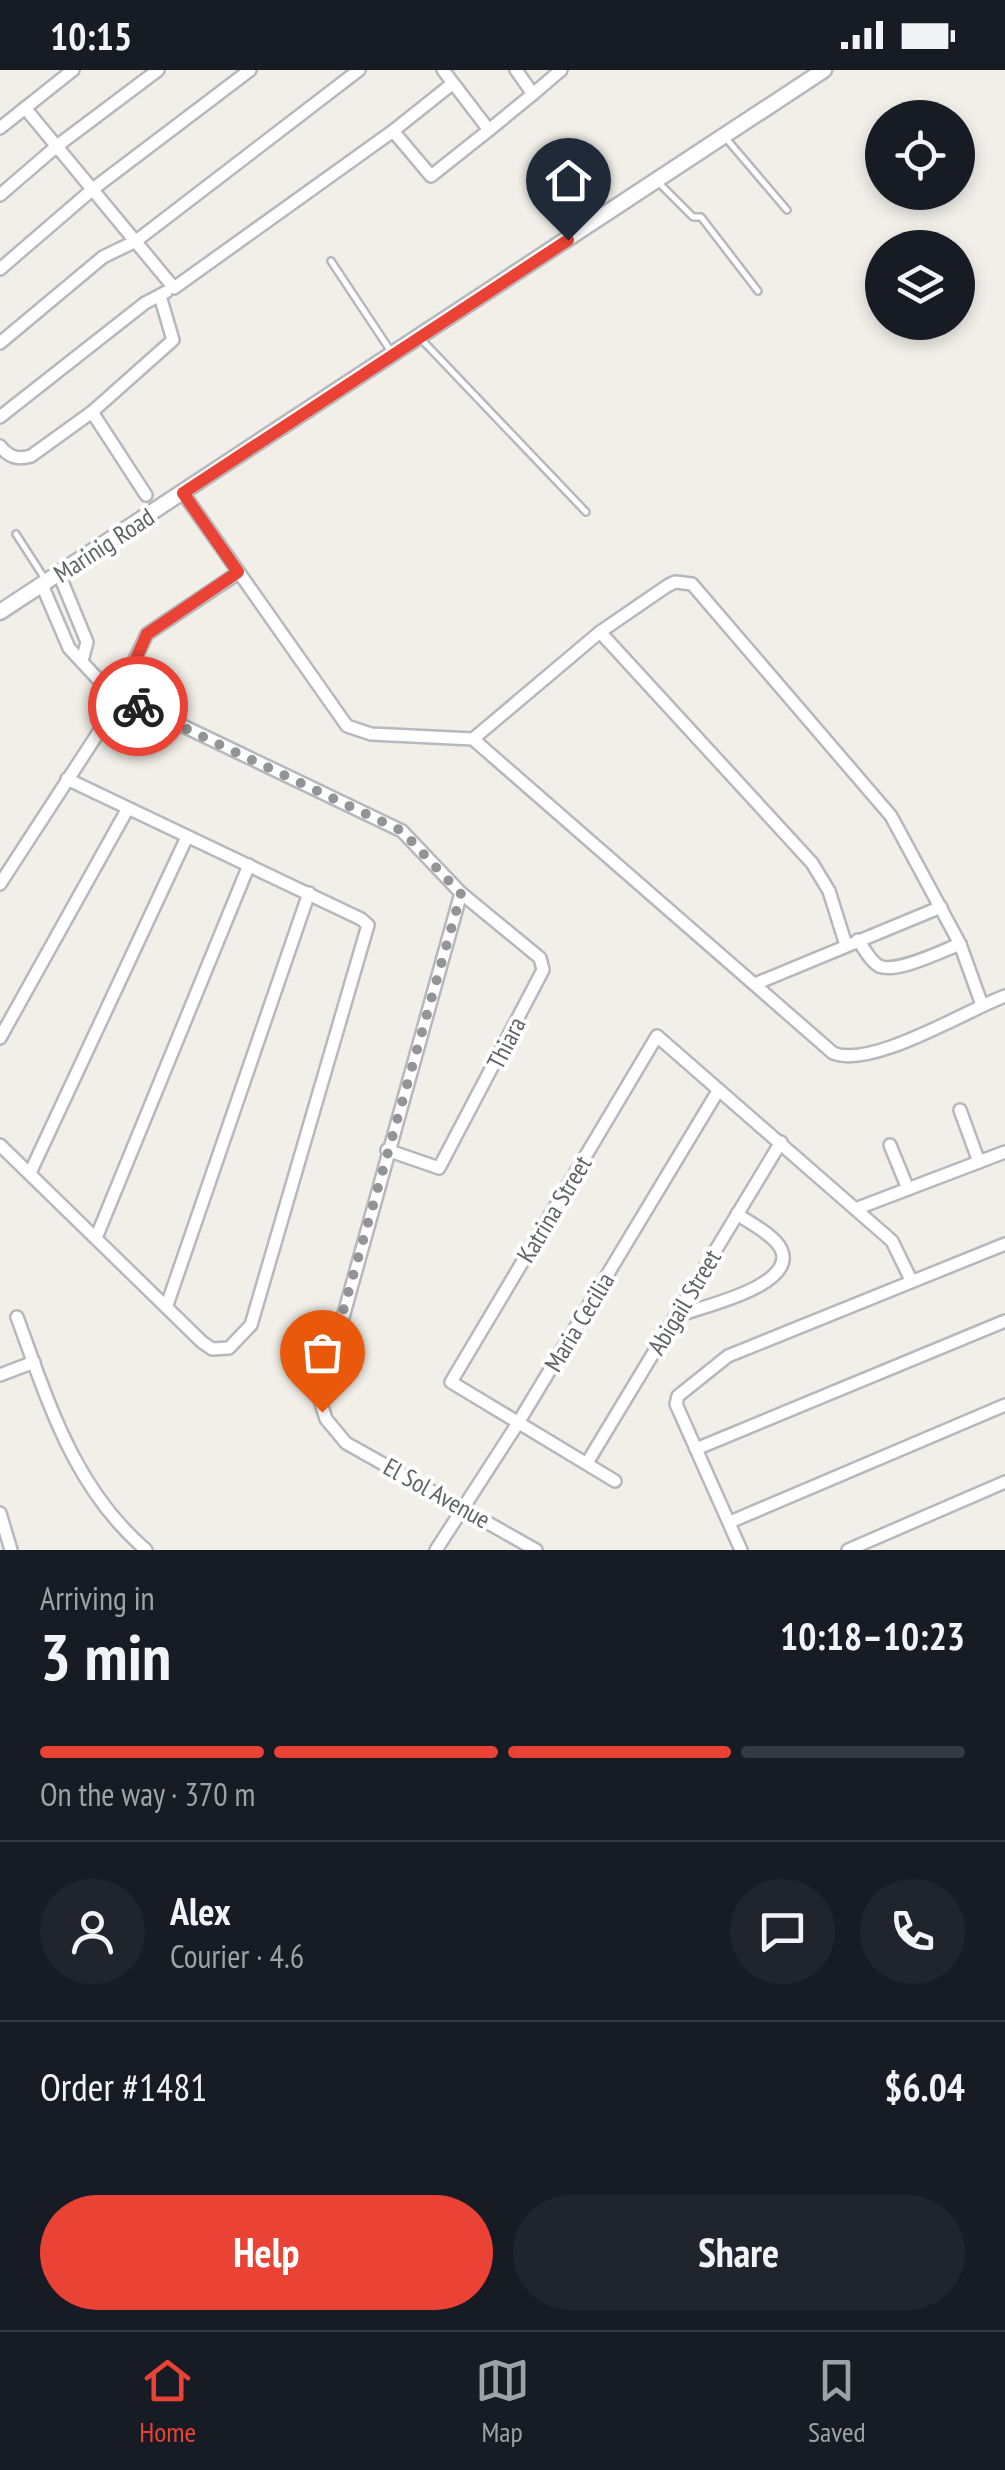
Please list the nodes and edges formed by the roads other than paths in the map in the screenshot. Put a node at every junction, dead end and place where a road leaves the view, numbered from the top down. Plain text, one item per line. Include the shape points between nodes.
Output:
1 (73, 70) edge
2 (158, 70) edge
3 (250, 70) edge
4 (359, 70) edge
5 (443, 70) edge
6 (516, 70) edge
7 (562, 70) edge
8 (824, 70) edge
9 (803, 75) edge
10 (452, 84) junction
11 (532, 94) junction
12 (26, 108) junction
13 (0, 128) edge
14 (489, 130) junction
15 (393, 131) junction
16 (724, 136) junction
17 (57, 146) junction
18 (657, 182) junction
19 (93, 190) junction
20 (0, 195) edge
21 (787, 210) dead end
22 (136, 241) junction
23 (331, 261) dead end
24 (0, 269) edge
25 (174, 288) junction
26 (758, 291) dead end
27 (160, 296) junction
28 (420, 338) junction
29 (0, 344) edge
30 (394, 355) junction
31 (92, 412) junction
32 (0, 417) edge
33 (0, 446) edge
34 (183, 493) junction
35 (146, 495) dead end
36 (586, 512) dead end
37 (16, 534) dead end
38 (238, 572) junction
39 (49, 580) junction
40 (0, 612) edge
41 (600, 632) junction
42 (82, 661) junction
43 (119, 697) junction
44 (473, 739) junction
45 (67, 779) junction
46 (128, 810) junction
47 (187, 837) junction
48 (249, 865) junction
49 (0, 884) edge
50 (309, 894) junction
51 (461, 894) junction
52 (940, 907) junction
53 (852, 942) junction
54 (960, 944) junction
55 (756, 984) junction
56 (1005, 996) edge
57 (982, 1005) junction
58 (0, 1038) edge
59 (718, 1091) junction
60 (960, 1110) dead end
61 (782, 1142) junction
62 (0, 1145) edge
63 (890, 1145) dead end
64 (387, 1150) junction
65 (1005, 1152) edge
66 (979, 1162) junction
67 (30, 1174) junction
68 (908, 1189) junction
69 (858, 1208) junction
70 (738, 1214) junction
71 (96, 1238) junction
72 (1005, 1244) edge
73 (911, 1280) junction
74 (167, 1306) junction
75 (676, 1316) junction
76 (17, 1317) dead end
77 (1005, 1321) edge
78 (34, 1362) junction
79 (0, 1375) edge
80 (1005, 1405) edge
81 (518, 1423) junction
82 (696, 1449) junction
83 (587, 1463) junction
84 (616, 1481) dead end
85 (1005, 1482) edge
86 (464, 1508) junction
87 (0, 1513) edge
88 (730, 1522) junction
89 (12, 1549) edge
90 (146, 1550) edge
91 (436, 1550) edge
92 (536, 1550) edge
93 (741, 1550) edge
94 (848, 1550) edge

1 - 12 street
2 - 17 street
3 - 19 street
4 - 22 street
5 - 10 street
6 - 11 street
7 - 11 street
8 - 9 street, Marinig Road
9 - 16 street, Marinig Road
10 - 14 street
10 - 15 street
11 - 14 street
12 - 13 street
12 - 17 street
14 - 15 street via 430,176
15 - 25 street
16 - 18 street, Marinig Road
16 - 21 lane
17 - 19 street
17 - 20 street
18 - 26 lane via 702,217
18 - 28 street, Marinig Road
19 - 22 street
19 - 24 street
22 - 25 street
22 - 29 street via 103,258
23 - 30 lane
25 - 27 street
27 - 31 street via 173,340
27 - 32 street
28 - 30 street, Marinig Road
28 - 36 lane
30 - 34 street, Marinig Road
31 - 33 street via 31,456 10,456
31 - 35 street
34 - 38 street
34 - 39 street, Marinig Road
37 - 39 lane
38 - 43 street via 147,634
38 - 44 street via 348,726 372,734
39 - 40 street, Marinig Road
39 - 42 street via 69,648
39 - 42 street via 87,642
41 - 44 street
41 - 52 street via 676,582 692,584 892,816
41 - 53 street via 812,863
42 - 43 street
43 - 45 street
43 - 51 street via 402,831
44 - 55 street
45 - 46 street
45 - 49 street
46 - 47 street
46 - 58 street
47 - 48 street
47 - 67 street
48 - 50 street
48 - 71 street
50 - 74 street
50 - 74 street via 368,925 250,1325 228,1348 212,1348
51 - 64 street, El Sol Avenue
51 - 64 street, Thiara via 540,958 544,970 439,1168
52 - 53 street
52 - 54 street
53 - 54 street via 887,968
53 - 55 street
54 - 57 street
55 - 57 street via 842,1057 874,1054
56 - 57 street
59 - 61 street
59 - 81 street, Maria Cecilia
59 - 81 street via 658,1036 451,1382
60 - 66 street
61 - 69 street
61 - 70 street, Abigail Street
62 - 67 street
63 - 68 street
64 - 86 street, El Sol Avenue via 323,1382 322,1412 346,1443
65 - 66 street
66 - 68 street
67 - 71 street
68 - 69 street
69 - 73 street via 892,1240
70 - 75 street, Abigail Street
70 - 75 street via 777,1243 783,1253 776,1276
71 - 74 street
72 - 73 street
73 - 82 street via 728,1356 683,1390 676,1404
75 - 83 street, Abigail Street
76 - 78 street
77 - 82 street
78 - 79 street
78 - 90 street via 76,1466 100,1504
80 - 88 street
81 - 83 street
81 - 86 street, Maria Cecilia
82 - 88 street
83 - 84 street
85 - 94 street
86 - 91 street, Maria Cecilia
86 - 92 street, El Sol Avenue
87 - 89 street
88 - 93 street

